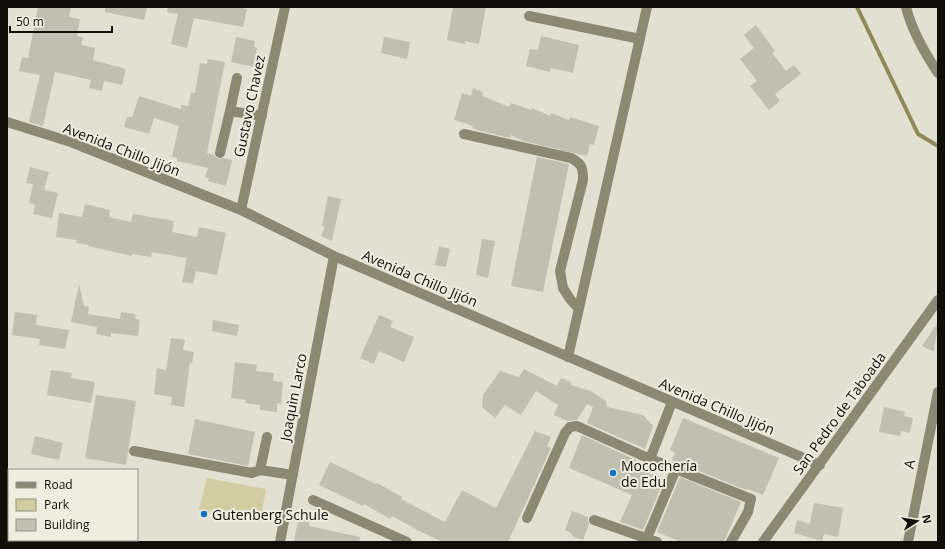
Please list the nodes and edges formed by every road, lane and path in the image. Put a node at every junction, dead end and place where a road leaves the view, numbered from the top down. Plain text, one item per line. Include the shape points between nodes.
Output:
1 (285, 7) edge
2 (647, 7) edge
3 (906, 7) edge
4 (529, 16) dead end
5 (640, 39) junction
6 (938, 73) edge
7 (238, 78) dead end
8 (230, 111) junction
9 (262, 116) junction
10 (7, 122) edge
11 (464, 134) dead end
12 (220, 153) dead end
13 (241, 210) junction
14 (334, 256) junction
15 (938, 300) edge
16 (579, 309) junction
17 (568, 357) junction
18 (938, 392) edge
19 (672, 402) junction
20 (268, 437) dead end
21 (134, 451) dead end
22 (650, 459) junction
23 (820, 465) junction
24 (676, 469) junction
25 (260, 470) junction
26 (293, 475) junction
27 (313, 500) dead end
28 (527, 518) dead end
29 (594, 520) dead end
30 (646, 538) junction
31 (280, 542) edge
32 (407, 542) edge
33 (657, 542) edge
34 (731, 542) edge
35 (763, 542) edge
36 (908, 542) edge

1 - 9 street, Gustavo Chavez
2 - 5 street
3 - 6 street via 910,23 925,54
4 - 5 street
5 - 16 street
7 - 8 street
8 - 9 street
8 - 12 street
9 - 13 street, Gustavo Chavez
10 - 13 street, Avenida Chillo Jijón via 71,142
11 - 16 street via 571,158 579,163 583,170 582,180 560,271 563,288
13 - 14 street, Avenida Chillo Jijón
14 - 17 street, Avenida Chillo Jijón
14 - 26 street, Joaquìn Larco
15 - 23 street, San Pedro de Taboada
16 - 17 street
17 - 19 street, Avenida Chillo Jijón
18 - 36 street, A
19 - 22 street
19 - 23 street, Avenida Chillo Jijón
20 - 25 street
21 - 25 street via 252,473
22 - 24 street
22 - 28 street via 572,426 565,433
23 - 35 street, San Pedro de Taboada
24 - 30 street
24 - 34 street via 752,498 748,512
25 - 26 street
26 - 31 street, Joaquìn Larco
27 - 32 street
29 - 30 street
30 - 33 street

